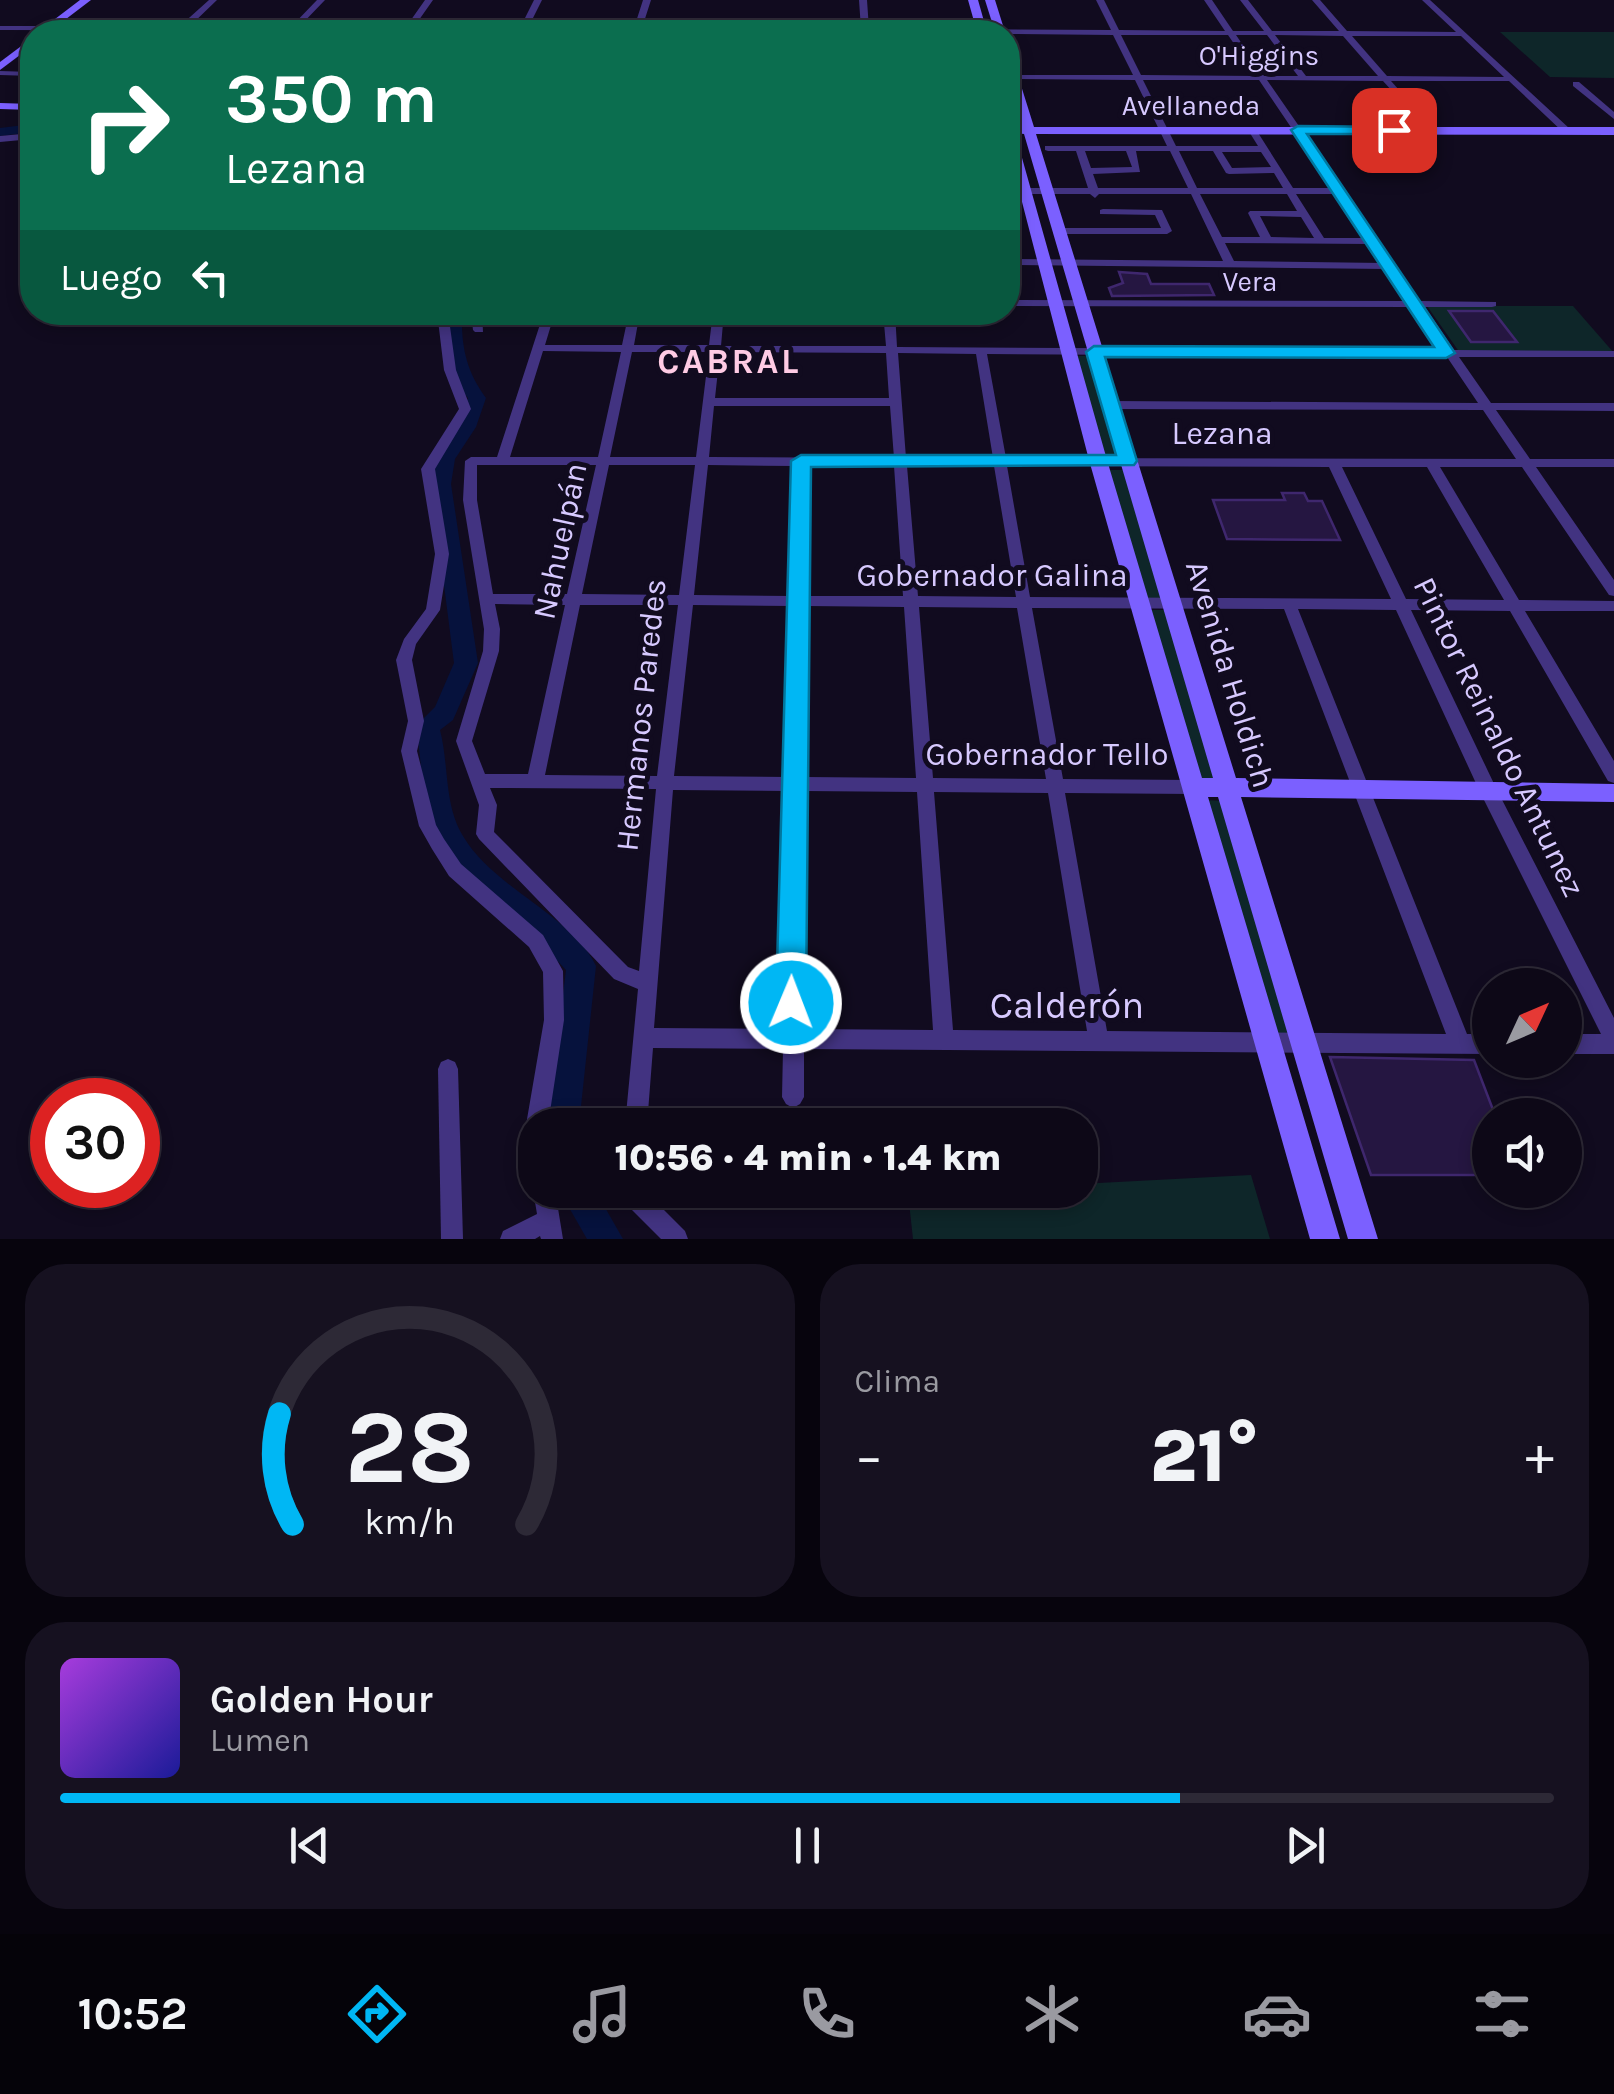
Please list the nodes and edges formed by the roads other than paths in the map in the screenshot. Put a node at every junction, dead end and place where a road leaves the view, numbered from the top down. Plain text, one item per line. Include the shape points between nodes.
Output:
1 (86, 0) edge
2 (104, 0) edge
3 (213, 0) edge
4 (321, 0) edge
5 (1100, 0) edge
6 (1208, 0) edge
7 (1244, 0) edge
8 (1316, 0) edge
9 (1426, 0) edge
10 (59, 20) edge
11 (79, 20) edge
12 (191, 20) edge
13 (302, 20) edge
14 (1020, 32) edge
15 (1116, 32) junction
16 (1232, 33) junction
17 (1270, 33) junction
18 (1345, 33) junction
19 (1462, 34) junction
20 (20, 54) edge
21 (2, 74) edge
22 (1020, 77) edge
23 (1139, 78) junction
24 (1261, 78) junction
25 (1304, 78) junction
26 (1384, 78) junction
27 (1511, 78) junction
28 (1576, 84) dead end
29 (1020, 105) edge
30 (1614, 116) edge
31 (1020, 130) edge
32 (1029, 130) junction
33 (1164, 130) junction
34 (1252, 130) junction
35 (1298, 130) junction
36 (1430, 130) junction
37 (1566, 131) junction
38 (1614, 131) edge
39 (1048, 148) dead end
40 (1080, 148) junction
41 (1130, 148) junction
42 (1174, 149) junction
43 (1216, 149) junction
44 (1264, 150) junction
45 (1087, 170) junction
46 (1278, 170) junction
47 (1020, 190) edge
48 (1047, 190) junction
49 (1094, 190) junction
50 (1194, 190) junction
51 (1291, 191) junction
52 (1338, 191) junction
53 (1020, 200) edge
54 (1102, 212) junction
55 (1305, 214) junction
56 (1060, 232) junction
57 (1109, 232) junction
58 (1218, 240) junction
59 (1268, 240) junction
60 (1321, 241) junction
61 (1371, 241) junction
62 (1020, 262) edge
63 (1044, 262) junction
64 (1069, 262) junction
65 (1230, 264) junction
66 (1387, 266) junction
67 (1020, 303) edge
68 (1055, 303) junction
69 (1080, 304) junction
70 (1413, 304) junction
71 (1492, 304) dead end
72 (444, 325) edge
73 (479, 325) edge
74 (546, 325) edge
75 (632, 325) edge
76 (717, 325) edge
77 (889, 325) edge
78 (480, 330) dead end
79 (538, 348) junction
80 (627, 349) junction
81 (714, 350) junction
82 (892, 351) junction
83 (981, 352) junction
84 (1068, 352) junction
85 (1094, 352) junction
86 (1446, 353) junction
87 (1614, 354) edge
88 (709, 402) junction
89 (895, 402) junction
90 (1110, 405) junction
91 (1484, 406) junction
92 (1614, 406) edge
93 (503, 460) junction
94 (606, 460) junction
95 (703, 460) junction
96 (998, 460) junction
97 (1098, 460) junction
98 (801, 461) junction
99 (899, 461) junction
100 (1128, 461) junction
101 (1333, 461) junction
102 (1431, 462) junction
103 (1523, 462) junction
104 (1614, 463) edge
105 (1614, 592) edge
106 (489, 599) junction
107 (576, 600) junction
108 (686, 600) junction
109 (798, 601) junction
110 (909, 602) junction
111 (1025, 602) junction
112 (1139, 603) junction
113 (1172, 603) junction
114 (1290, 604) junction
115 (1400, 604) junction
116 (1514, 605) junction
117 (1614, 606) edge
118 (1614, 776) edge
119 (535, 780) junction
120 (479, 782) junction
121 (665, 782) junction
122 (794, 784) junction
123 (924, 787) junction
124 (1056, 787) junction
125 (1193, 787) junction
126 (1229, 789) junction
127 (1364, 790) junction
128 (1489, 792) junction
129 (1614, 793) edge
130 (647, 984) junction
131 (644, 1038) junction
132 (790, 1039) junction
133 (944, 1040) junction
134 (1099, 1041) junction
135 (1614, 1041) edge
136 (1266, 1042) junction
137 (1304, 1043) junction
138 (1582, 1043) edge
139 (1460, 1044) junction
140 (1472, 1044) edge
141 (448, 1069) dead end
142 (793, 1098) dead end
143 (541, 1108) edge
144 (638, 1108) edge
145 (646, 1208) edge
146 (551, 1230) edge
147 (673, 1236) edge
148 (452, 1239) edge
149 (512, 1239) edge
150 (1325, 1239) edge
151 (1364, 1239) edge

1 - 10 street
2 - 11 street
3 - 12 street
4 - 13 street
5 - 15 street
6 - 16 street
7 - 17 street
8 - 18 street
9 - 19 street
14 - 15 street
15 - 16 street
15 - 23 street
16 - 17 street
16 - 24 street
17 - 18 street
17 - 25 street
18 - 19 street
18 - 26 street
19 - 27 street
20 - 21 street
22 - 23 street, O'Higgins
23 - 24 street, O'Higgins
23 - 33 street
24 - 25 street, O'Higgins
24 - 35 street
25 - 26 street, O'Higgins
26 - 27 street, O'Higgins
26 - 36 street
27 - 37 street
28 - 30 street
29 - 32 street, Avenida Holdich
31 - 32 street, Avellaneda
32 - 33 street, Avellaneda
32 - 48 street, Avenida Holdich
33 - 34 street, Avellaneda
33 - 42 street
34 - 35 street, Avellaneda
34 - 44 street
35 - 36 street, Avellaneda
35 - 52 street
36 - 37 street, Avellaneda
37 - 38 street, Avellaneda
39 - 40 street
40 - 41 street
40 - 45 street
41 - 42 street
41 - 45 street via 1137,170
42 - 43 street
42 - 50 street
43 - 44 street
43 - 46 street via 1228,171
44 - 46 street
45 - 49 street
46 - 51 street
47 - 48 street
48 - 49 street
48 - 56 street, Avenida Holdich
49 - 50 street
49 - 54 street
50 - 51 street
50 - 58 street
51 - 52 street
51 - 55 street
52 - 61 street
53 - 63 street, Avenida Holdich
54 - 57 street
54 - 57 street via 1159,212 1167,231
55 - 59 street via 1253,214
55 - 60 street
56 - 57 street
56 - 64 street, Avenida Holdich
58 - 59 street
58 - 65 street
59 - 60 street
60 - 61 street
61 - 66 street
62 - 63 street
63 - 64 street
63 - 68 street, Avenida Holdich
64 - 65 street
64 - 69 street, Avenida Holdich
65 - 66 street
66 - 70 street
67 - 68 street, Vera
68 - 69 street, Vera
68 - 84 street, Avenida Holdich
69 - 70 street, Vera
69 - 85 street, Avenida Holdich
70 - 71 street, Vera
70 - 86 street
72 - 143 street via 450,370 466,402 461,422 428,468 442,540 439,591 404,660 416,721 409,752 428,826 446,857 536,941 553,971 556,1006
73 - 78 street
74 - 79 street
75 - 80 street, Nahuelpán
76 - 81 street, Hermanos Paredes
77 - 82 street
79 - 80 street
79 - 93 street
80 - 81 street
80 - 94 street, Nahuelpán
81 - 82 street
81 - 88 street, Hermanos Paredes
82 - 83 street
82 - 89 street
83 - 84 street
83 - 96 street
84 - 85 street
84 - 97 street, Avenida Holdich
85 - 86 street
85 - 90 street, Avenida Holdich
86 - 87 street
86 - 91 street
88 - 89 street
88 - 95 street, Hermanos Paredes
89 - 99 street
90 - 91 street
90 - 100 street, Avenida Holdich
91 - 92 street
91 - 103 street
93 - 94 street, Lezana
93 - 106 street, Lezana via 471,461 470,500
94 - 95 street, Lezana
94 - 107 street, Nahuelpán
95 - 98 street, Lezana
95 - 108 street, Hermanos Paredes
96 - 97 street, Lezana
96 - 99 street, Lezana
96 - 111 street
97 - 100 street, Lezana
97 - 112 street, Avenida Holdich
98 - 99 street, Lezana
98 - 109 street
99 - 110 street
100 - 101 street, Lezana
100 - 113 street, Avenida Holdich
101 - 102 street, Lezana
101 - 115 street, Pintor Reinaldo Antunez
102 - 103 street, Lezana
102 - 116 street
103 - 104 street, Lezana
103 - 105 street
106 - 107 street, Gobernador Galina
106 - 120 street via 490,651 464,741
107 - 108 street, Gobernador Galina
107 - 119 street, Nahuelpán
108 - 109 street, Gobernador Galina
108 - 121 street, Hermanos Paredes
109 - 110 street, Gobernador Galina
109 - 122 street
110 - 111 street, Gobernador Galina
110 - 123 street
111 - 112 street, Gobernador Galina
111 - 124 street
112 - 113 street, Gobernador Galina
112 - 125 street, Avenida Holdich
113 - 114 street, Gobernador Galina
113 - 126 street, Avenida Holdich
114 - 115 street, Gobernador Galina
114 - 127 street
115 - 116 street, Gobernador Galina
115 - 128 street, Pintor Reinaldo Antunez
116 - 117 street, Gobernador Galina
116 - 118 street
119 - 120 street, Gobernador Tello
119 - 121 street, Gobernador Tello
120 - 130 street via 488,805 485,834 621,973
121 - 122 street, Gobernador Tello
121 - 130 street, Hermanos Paredes
122 - 123 street, Gobernador Tello
122 - 132 street
123 - 124 street, Gobernador Tello
123 - 133 street
124 - 125 street, Gobernador Tello
124 - 134 street
125 - 126 street, Gobernador Tello
125 - 136 street, Avenida Holdich
126 - 127 street, Gobernador Tello
126 - 137 street, Avenida Holdich
127 - 128 street, Gobernador Tello
127 - 139 street
128 - 129 street, Gobernador Tello
128 - 135 street, Pintor Reinaldo Antunez
130 - 131 street, Hermanos Paredes
131 - 132 street, Calderón
131 - 144 street, Hermanos Paredes
132 - 133 street, Calderón
132 - 142 street
133 - 134 street, Calderón
134 - 136 street, Calderón
135 - 138 street
136 - 137 street, Calderón
136 - 150 street, Avenida Holdich
137 - 139 street, Calderón
137 - 151 street, Avenida Holdich
139 - 140 street, Calderón
141 - 148 street
145 - 147 street
146 - 149 street

